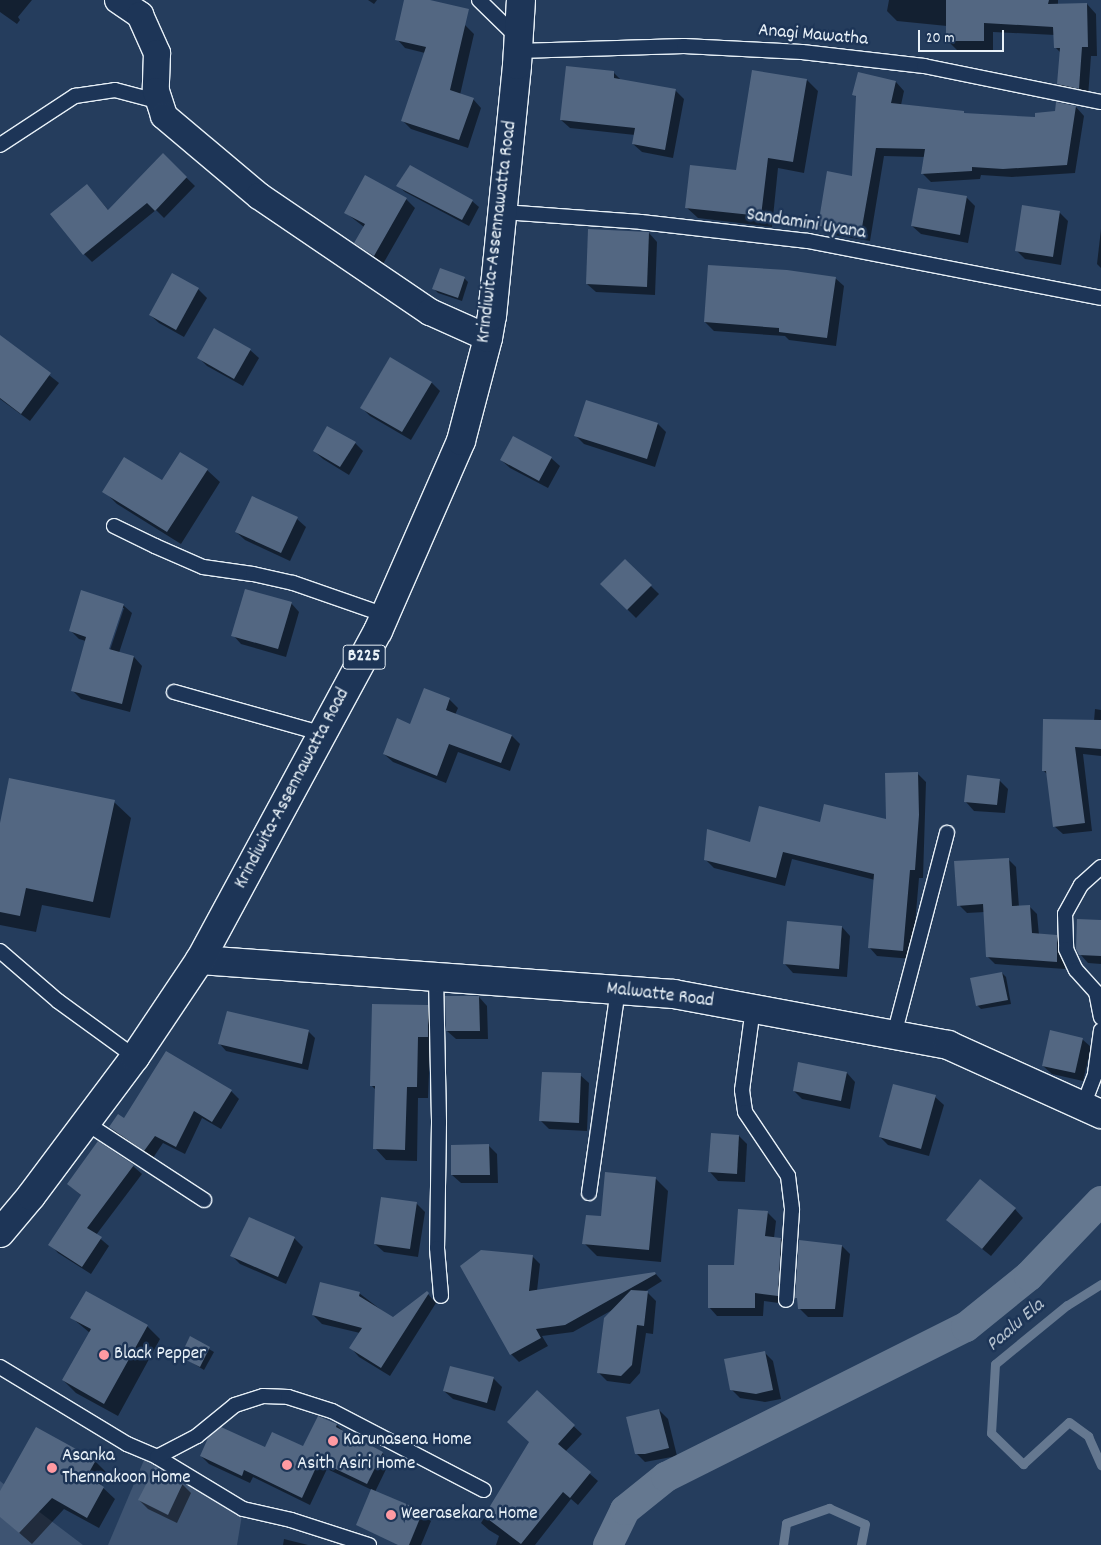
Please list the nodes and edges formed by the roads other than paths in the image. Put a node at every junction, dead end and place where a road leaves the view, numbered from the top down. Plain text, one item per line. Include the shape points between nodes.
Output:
1 (118, 0) edge
2 (479, 0) edge
3 (521, 0) edge
4 (518, 45) junction
5 (160, 102) junction
6 (1101, 102) edge
7 (0, 145) edge
8 (503, 212) junction
9 (1101, 298) edge
10 (488, 338) junction
11 (114, 526) dead end
12 (385, 614) junction
13 (174, 692) dead end
14 (323, 734) junction
15 (947, 832) dead end
16 (1101, 867) edge
17 (0, 951) edge
18 (200, 960) junction
19 (436, 977) junction
20 (618, 990) junction
21 (753, 1008) junction
22 (1101, 1018) edge
23 (1101, 1030) edge
24 (894, 1035) junction
25 (135, 1057) junction
26 (1092, 1110) edge
27 (86, 1123) junction
28 (589, 1194) dead end
29 (204, 1200) dead end
30 (0, 1233) edge
31 (441, 1296) dead end
32 (786, 1300) dead end
33 (0, 1367) edge
34 (157, 1457) junction
35 (484, 1490) dead end
36 (369, 1545) edge

1 - 5 street via 140,16 157,53 156,92
2 - 4 lane
3 - 4 main road, Krindiwita-Assennawatta Road / B225
4 - 6 lane, Anagi Mawatha via 684,46 802,52 924,66
4 - 8 main road, Krindiwita-Assennawatta Road / B225
5 - 7 lane via 115,90 75,96
5 - 10 street via 164,116 259,196 430,312
8 - 9 lane, Sandamini Uyana via 641,222 808,241
8 - 10 main road, Krindiwita-Assennawatta Road / B225
10 - 12 main road, Krindiwita-Assennawatta Road / B225 via 461,442
11 - 12 lane via 203,567 293,583
12 - 14 main road, Krindiwita-Assennawatta Road / B225
13 - 14 lane
14 - 18 main road, Krindiwita-Assennawatta Road / B225
15 - 24 lane
16 - 22 lane via 1082,885 1065,914 1066,949 1076,970 1096,992
17 - 25 lane via 58,1001
18 - 19 main road, Malwatte Road
18 - 25 main road, Krindiwita-Assennawatta Road / B225
19 - 20 main road, Malwatte Road
19 - 31 lane via 437,1248
20 - 21 main road, Malwatte Road via 674,994
20 - 28 lane
21 - 24 main road, Malwatte Road
21 - 32 lane via 742,1090 745,1112 788,1176 792,1210
23 - 26 lane
24 - 26 main road, Malwatte Road via 948,1045
25 - 27 main road, Krindiwita-Assennawatta Road / B225
27 - 29 lane
27 - 30 main road, Krindiwita-Assennawatta Road / B225
33 - 34 lane via 127,1444
34 - 35 lane via 197,1436 235,1405 263,1396 288,1397 332,1411
34 - 36 lane via 243,1508

